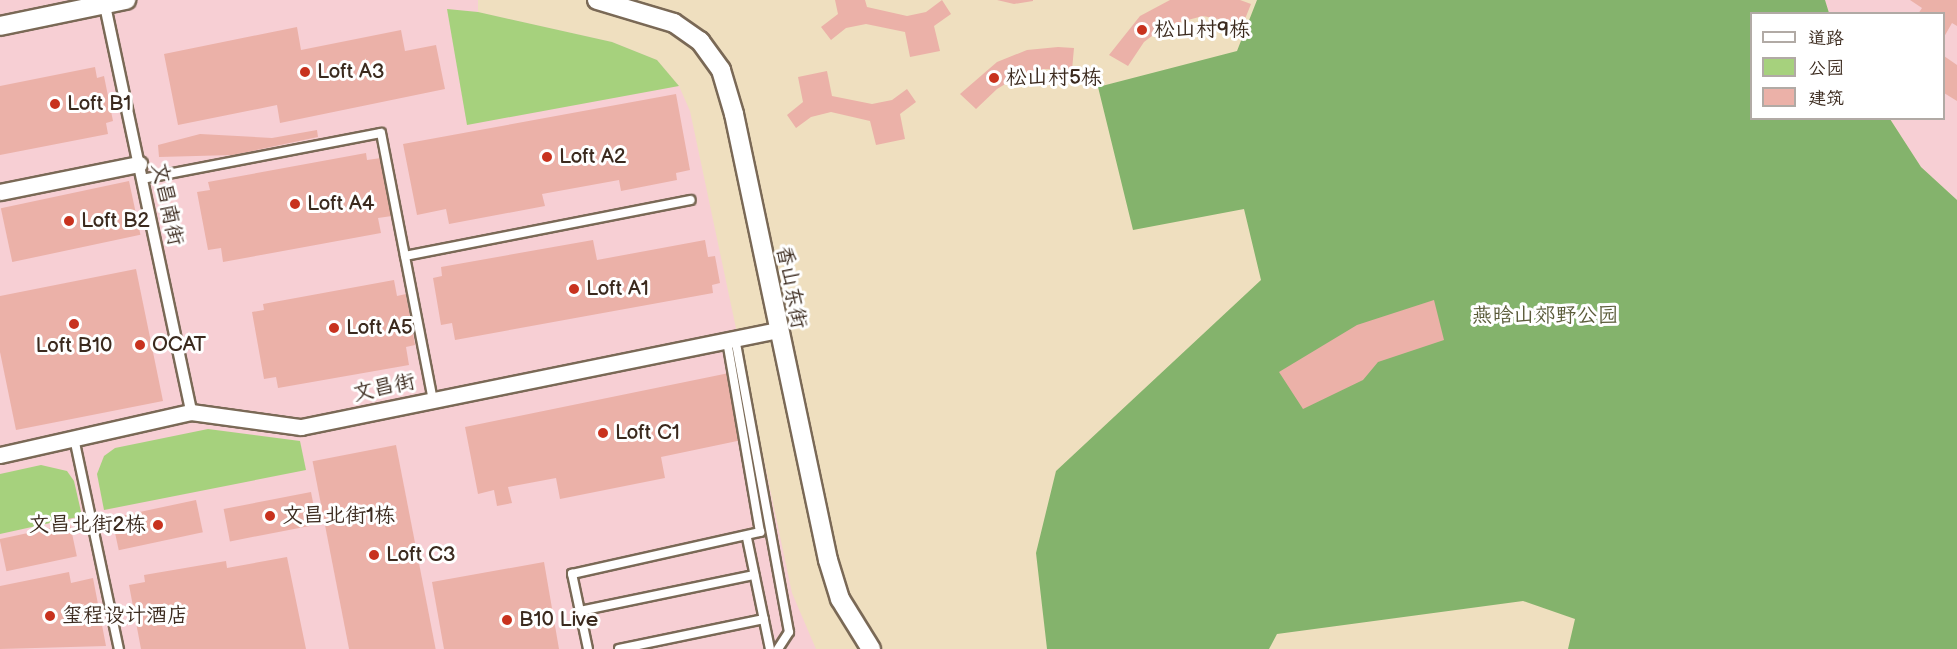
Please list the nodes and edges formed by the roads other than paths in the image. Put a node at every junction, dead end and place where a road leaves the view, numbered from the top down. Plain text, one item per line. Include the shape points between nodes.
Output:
1 (126, 0) edge
2 (597, 0) edge
3 (104, 2) edge
4 (0, 26) edge
5 (140, 172) junction
6 (0, 192) edge
7 (692, 200) dead end
8 (405, 256) junction
9 (777, 330) junction
10 (731, 339) junction
11 (433, 400) junction
12 (191, 412) junction
13 (74, 438) junction
14 (0, 455) edge
15 (747, 538) junction
16 (754, 575) junction
17 (580, 611) junction
18 (764, 619) junction
19 (119, 649) edge
20 (588, 649) edge
21 (619, 649) edge
22 (770, 649) edge
23 (778, 649) edge
24 (871, 649) edge

1 - 3 street
2 - 9 street, 香山东街 via 674,23 700,40 721,70 734,114
3 - 4 street
3 - 5 street, 文昌南街
5 - 6 street
5 - 8 lane via 381,133
5 - 12 street, 文昌南街
7 - 8 lane
8 - 11 lane
9 - 10 street, 文昌街
9 - 24 street, 香山东街 via 828,560 840,599
10 - 11 street, 文昌街
10 - 15 lane via 760,532
10 - 23 lane via 789,632
11 - 12 street, 文昌街 via 301,427
12 - 13 street, 文昌街
13 - 14 street, 文昌街
13 - 19 lane
15 - 16 lane
15 - 17 lane via 572,574
16 - 17 lane
16 - 18 lane
17 - 20 lane
18 - 21 lane
18 - 22 lane

